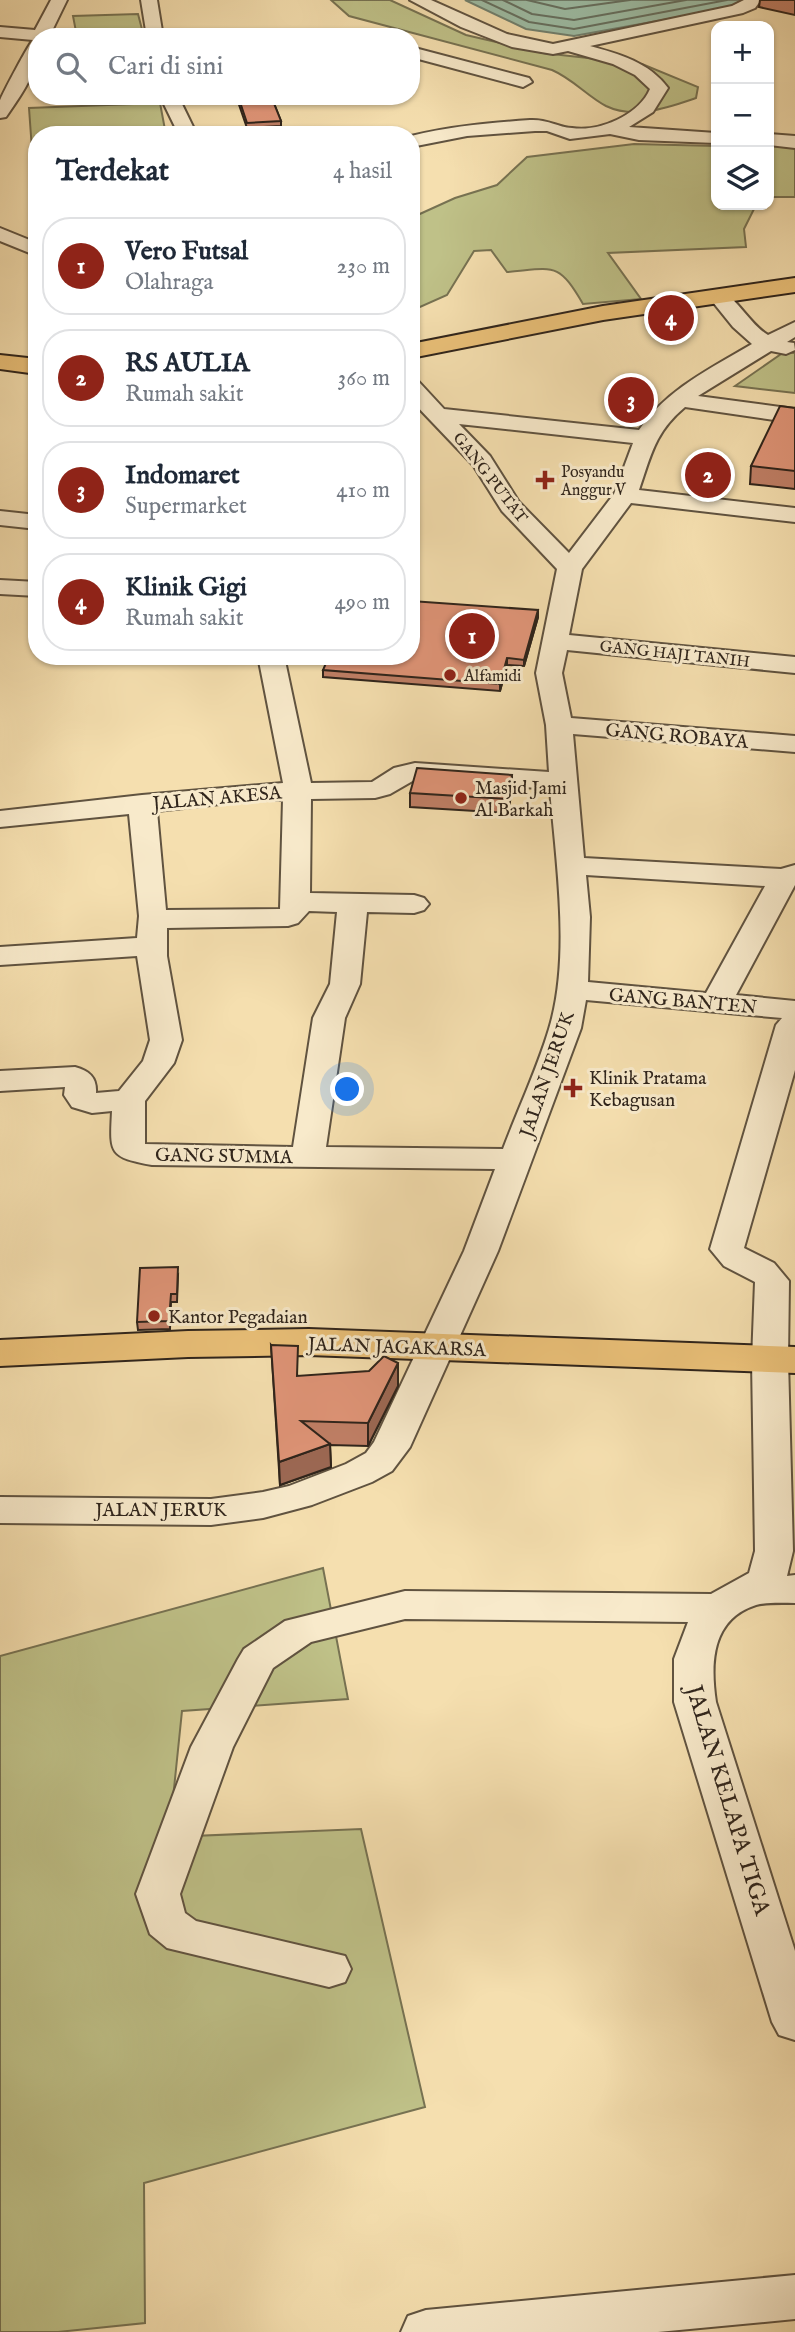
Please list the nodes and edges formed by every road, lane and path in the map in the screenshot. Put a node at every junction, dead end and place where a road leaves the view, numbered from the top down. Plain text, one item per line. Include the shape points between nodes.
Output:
1 (53, 0) edge
2 (149, 0) edge
3 (418, 0) edge
4 (752, 0) edge
5 (43, 28) edge
6 (154, 28) edge
7 (0, 32) edge
8 (28, 40) edge
9 (570, 46) junction
10 (28, 47) edge
11 (11, 54) dead end
12 (420, 54) edge
13 (28, 76) edge
14 (0, 77) edge
15 (28, 78) edge
16 (523, 82) dead end
17 (173, 105) edge
18 (0, 113) edge
19 (184, 126) edge
20 (613, 129) junction
21 (711, 138) edge
22 (774, 140) edge
23 (420, 141) edge
24 (795, 142) edge
25 (0, 234) edge
26 (28, 246) edge
27 (795, 285) edge
28 (718, 296) junction
29 (795, 328) edge
30 (767, 346) junction
31 (420, 349) edge
32 (795, 349) edge
33 (0, 362) edge
34 (28, 366) edge
35 (420, 396) edge
36 (679, 400) junction
37 (440, 415) junction
38 (795, 416) edge
39 (646, 438) junction
40 (625, 495) junction
41 (795, 515) edge
42 (0, 518) edge
43 (28, 521) edge
44 (570, 568) junction
45 (0, 587) edge
46 (28, 589) edge
47 (555, 641) junction
48 (273, 665) edge
49 (795, 665) edge
50 (559, 724) junction
51 (795, 744) edge
52 (562, 781) junction
53 (298, 790) junction
54 (142, 803) junction
55 (0, 819) edge
56 (572, 866) junction
57 (790, 876) edge
58 (295, 902) junction
59 (353, 902) junction
60 (414, 904) dead end
61 (152, 913) dead end
62 (152, 946) junction
63 (0, 956) edge
64 (572, 990) junction
65 (716, 1003) junction
66 (794, 1018) edge
67 (0, 1081) edge
68 (129, 1100) junction
69 (308, 1156) junction
70 (517, 1159) junction
71 (437, 1347) junction
72 (0, 1353) edge
73 (783, 1360) edge
74 (0, 1510) edge
75 (776, 1590) edge
76 (716, 1608) junction
77 (329, 1969) dead end
78 (795, 2022) edge
79 (795, 2297) edge
80 (426, 2332) edge

1 - 5 street
2 - 6 street
3 - 9 street via 536,48
4 - 9 street via 737,10
7 - 8 street
9 - 20 street via 636,67 659,88 657,99 640,115
10 - 11 street
12 - 16 street
13 - 14 street
15 - 18 street
17 - 19 street
20 - 21 street via 639,135
20 - 23 street via 570,134 547,126 507,127
22 - 24 street
25 - 26 street
27 - 28 main road
28 - 30 street via 755,339
28 - 31 main road
29 - 30 street, JALAN JERUK
30 - 32 street
30 - 36 street, JALAN JERUK
33 - 34 main road
35 - 37 street, GANG PUTAT
36 - 38 street
36 - 39 street, JALAN JERUK via 659,417
37 - 39 street
37 - 44 street, GANG PUTAT via 482,461 510,506
39 - 40 street, JALAN JERUK
40 - 41 street
40 - 44 street, JALAN JERUK
42 - 43 street
44 - 47 street, JALAN JERUK
45 - 46 street
47 - 49 street, GANG HAJI TANIH
47 - 50 street, JALAN JERUK via 549,673
48 - 53 street, JALAN AKESA
50 - 51 street, GANG ROBAYA
50 - 52 street, JALAN JERUK
52 - 53 street via 415,771 374,790
52 - 56 street, JALAN JERUK
53 - 54 street, JALAN AKESA
53 - 58 street
54 - 55 street, JALAN AKESA
54 - 61 street
56 - 57 street
56 - 64 street, JALAN JERUK
57 - 65 street
58 - 59 street
58 - 62 street via 288,917 152,919
59 - 60 street
59 - 69 street via 345,984 329,1018
62 - 63 street
62 - 68 street via 166,1040 158,1063
64 - 65 street, GANG BANTEN
64 - 70 street, JALAN JERUK via 565,1028
65 - 66 street, GANG BANTEN
66 - 73 street via 727,1249 736,1260 762,1270 772,1281
67 - 68 street via 75,1077 83,1100
68 - 69 street, GANG SUMMA via 127,1145 135,1152
69 - 70 street, GANG SUMMA
70 - 71 street, JALAN JERUK
71 - 72 main road, JALAN JAGAKARSA via 309,1342
71 - 73 main road, JALAN JAGAKARSA
71 - 74 street, JALAN JERUK via 386,1455 359,1474 263,1505 211,1512
73 - 75 street via 771,1571
75 - 76 street
76 - 77 street via 405,1605 299,1631 258,1659 212,1747 158,1894 166,1922 183,1936
76 - 78 street, JALAN KELAPA TIGA via 692,1657 695,1702
79 - 80 street

